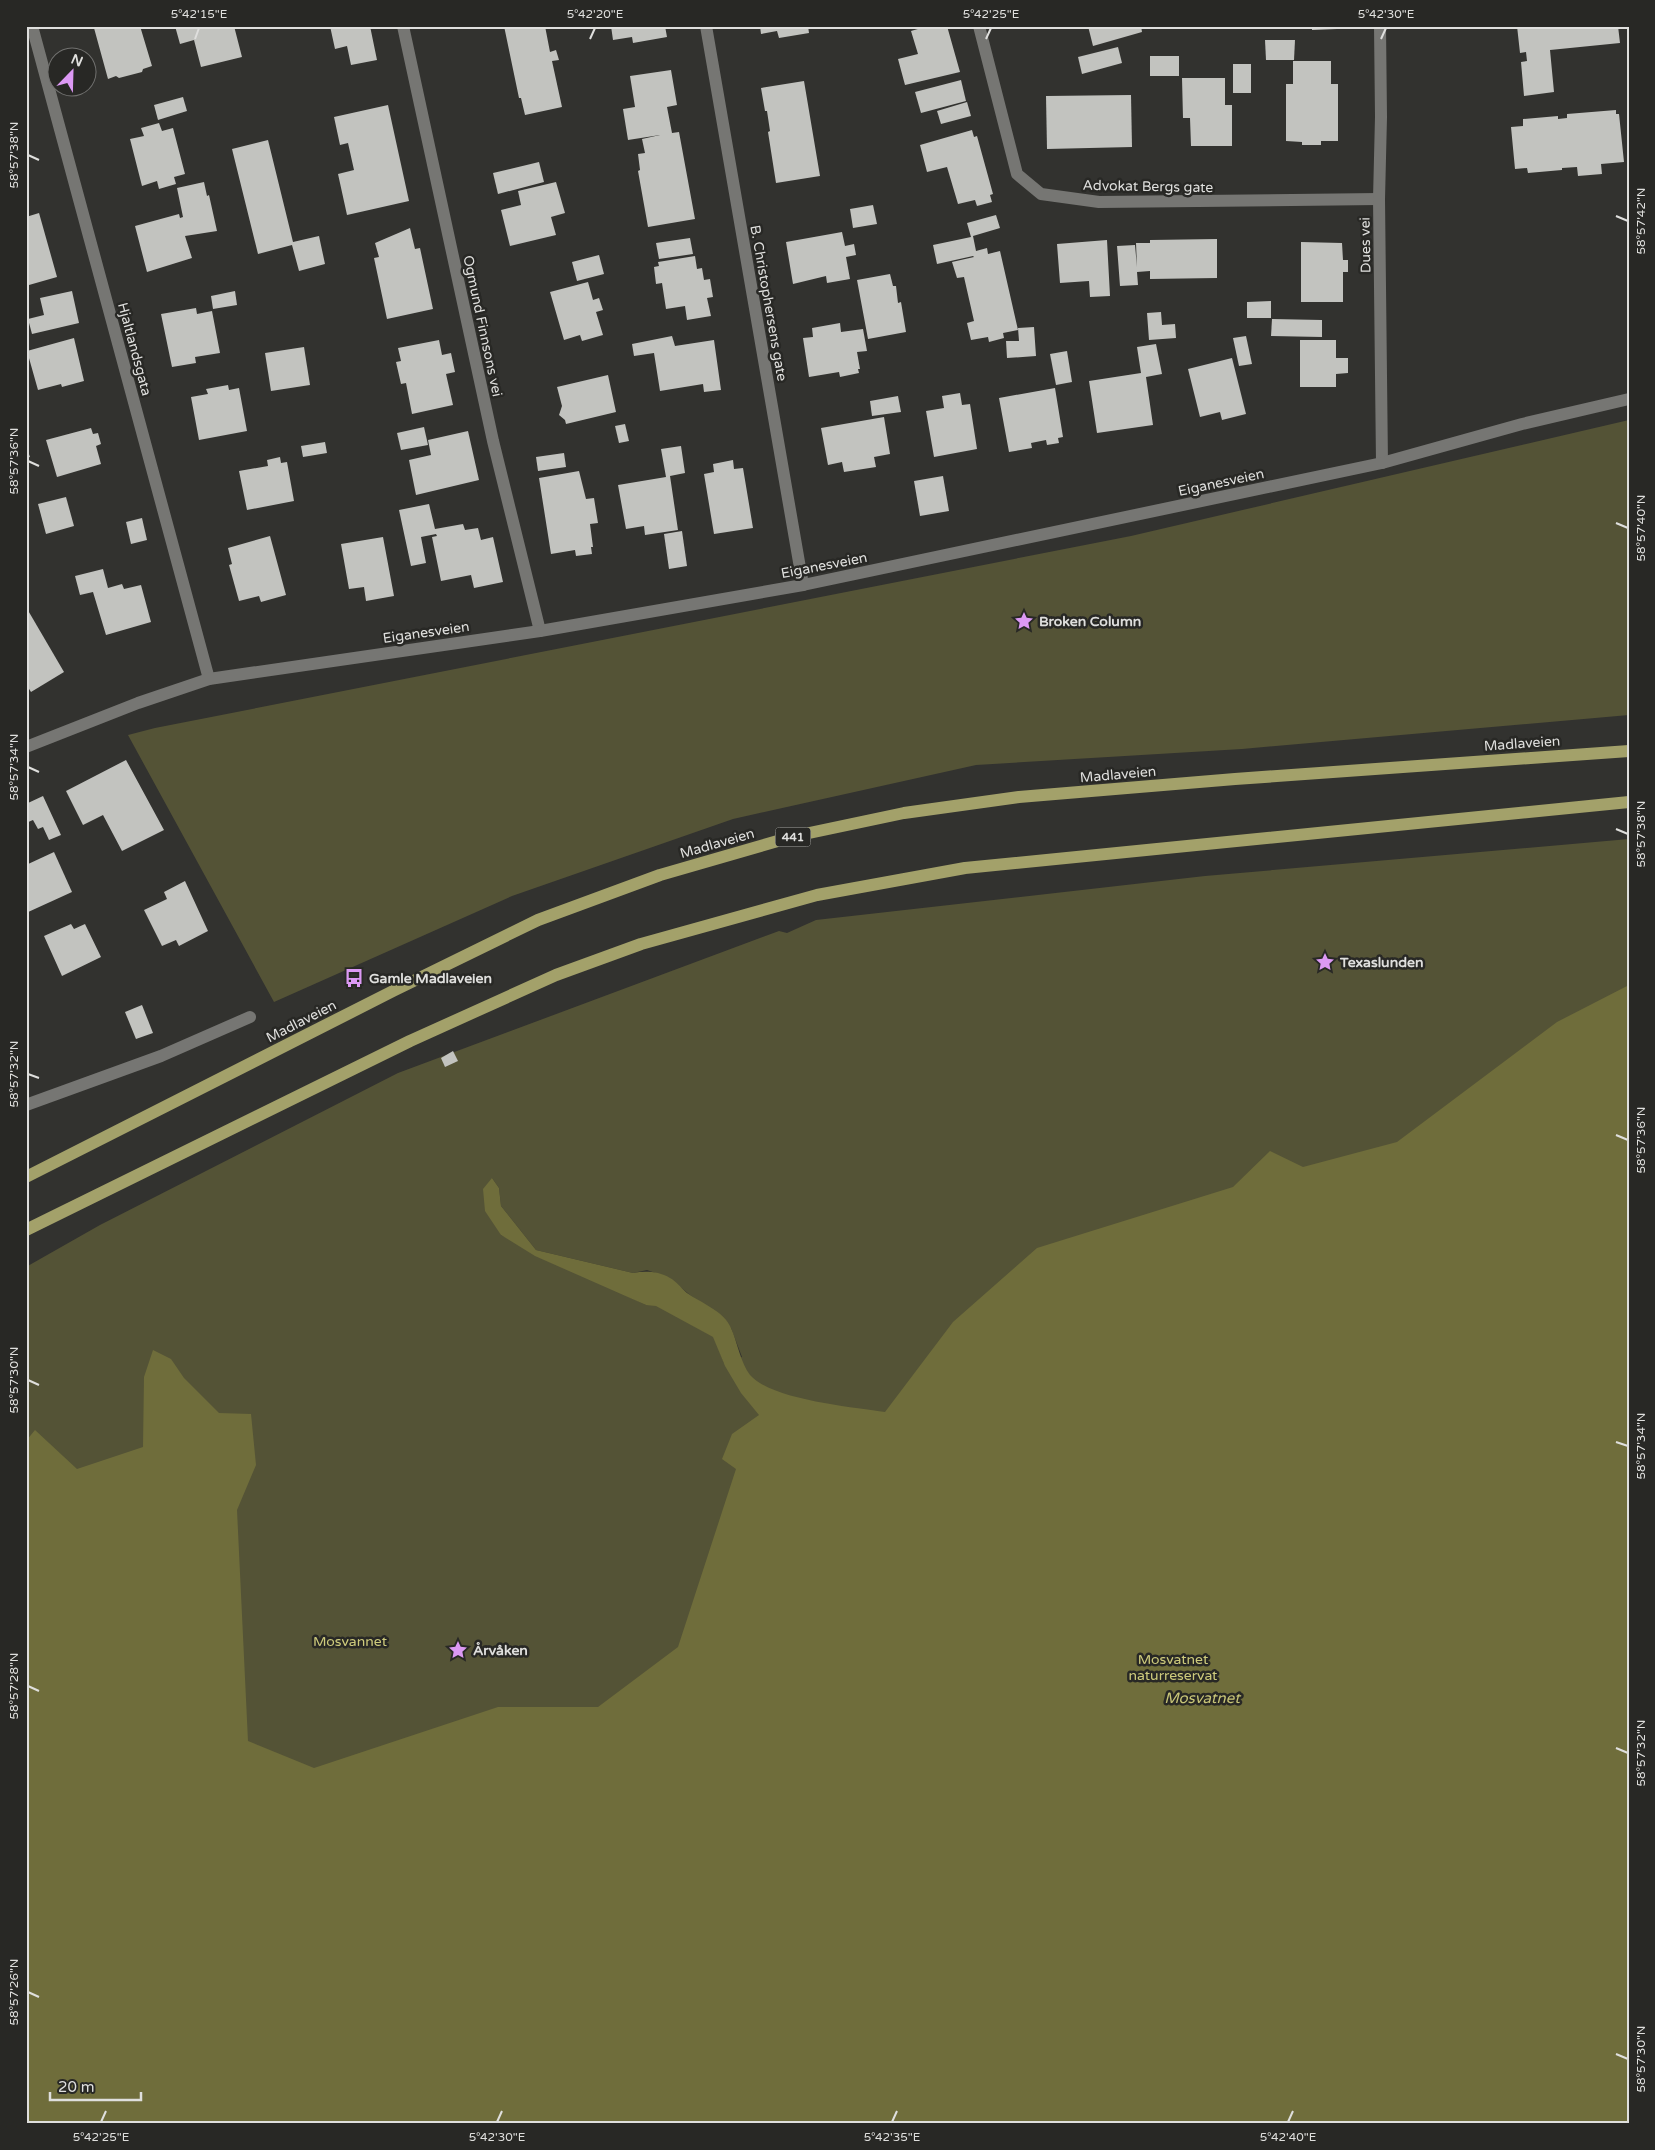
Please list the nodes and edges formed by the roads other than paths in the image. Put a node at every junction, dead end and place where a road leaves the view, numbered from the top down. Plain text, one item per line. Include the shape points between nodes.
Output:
1 (32, 26) edge
2 (403, 26) edge
3 (706, 26) edge
4 (979, 26) edge
5 (1380, 26) edge
6 (1379, 199) junction
7 (1629, 399) edge
8 (1382, 463) junction
9 (802, 585) junction
10 (540, 631) junction
11 (209, 679) junction
12 (26, 747) edge
13 (1629, 751) edge
14 (1629, 802) edge
15 (250, 1017) dead end
16 (26, 1105) edge
17 (26, 1177) edge
18 (26, 1230) edge

1 - 11 street, Hjaltlandsgata
2 - 10 street, Ogmund Finnsons vei via 493,441
3 - 9 street, B. Christophersens gate
4 - 6 street, Advokat Bergs gate via 1018,174 1041,194 1098,202
5 - 6 street, Dues vei
6 - 8 street, Dues vei
7 - 8 street, Eiganesveien via 1522,424
8 - 9 street, Eiganesveien
9 - 10 street, Eiganesveien
10 - 11 street, Eiganesveien
11 - 12 street, Eiganesveien
13 - 17 main road, Madlaveien / 441 via 1019,797 904,813 795,836 660,874 538,920
14 - 18 main road via 965,868 817,895 641,944 556,975 410,1041
15 - 16 street via 162,1056

